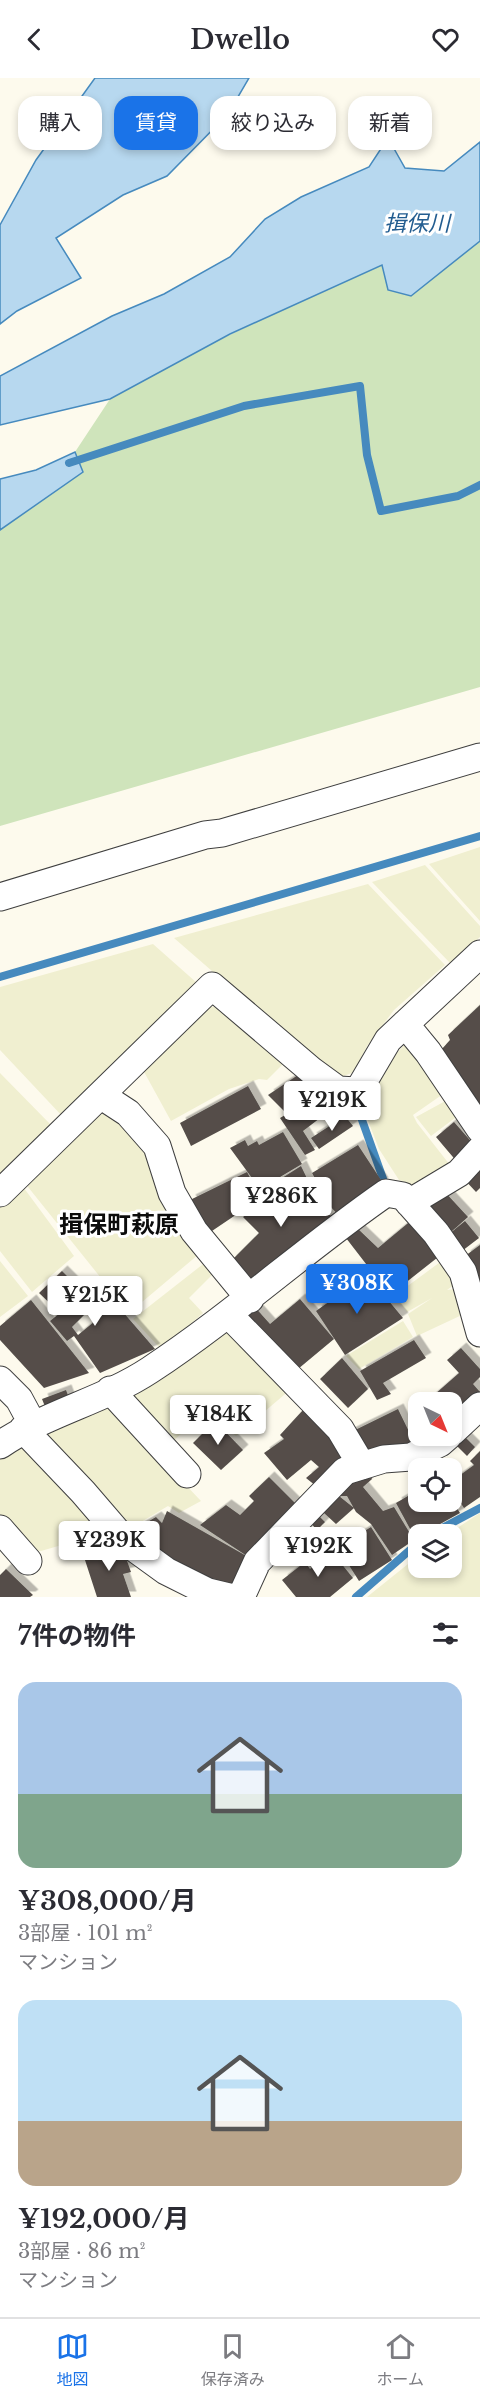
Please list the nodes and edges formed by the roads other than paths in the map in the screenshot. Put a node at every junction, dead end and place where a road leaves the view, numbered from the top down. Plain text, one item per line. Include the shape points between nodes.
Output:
1 (480, 757) edge
2 (0, 897) edge
3 (480, 954) edge
4 (405, 1024) junction
5 (102, 1096) junction
6 (480, 1129) edge
7 (480, 1151) edge
8 (0, 1192) edge
9 (409, 1203) junction
10 (250, 1299) junction
11 (476, 1305) edge
12 (228, 1314) junction
13 (480, 1333) edge
14 (0, 1380) edge
15 (110, 1390) junction
16 (480, 1406) edge
17 (462, 1423) edge
18 (28, 1427) junction
19 (0, 1445) edge
20 (430, 1446) edge
21 (362, 1466) junction
22 (187, 1474) dead end
23 (0, 1529) edge
24 (28, 1561) dead end
25 (229, 1597) edge
26 (241, 1597) edge

1 - 2 street
3 - 4 street
4 - 5 street via 388,1040 358,1091 338,1090 212,986
4 - 6 street
5 - 8 street
5 - 10 street via 128,1113 157,1146 172,1193 194,1231
7 - 9 street via 459,1173
9 - 10 street via 403,1196 386,1193 324,1237
9 - 11 street via 463,1272
10 - 12 street
11 - 13 street
12 - 15 street via 148,1371
12 - 21 street via 340,1429
14 - 18 street via 19,1399
15 - 18 street
15 - 22 street
16 - 17 street
18 - 19 street
18 - 25 street via 126,1542 166,1571 208,1592
20 - 21 street via 411,1457
21 - 26 street via 345,1471 257,1562
23 - 24 street

